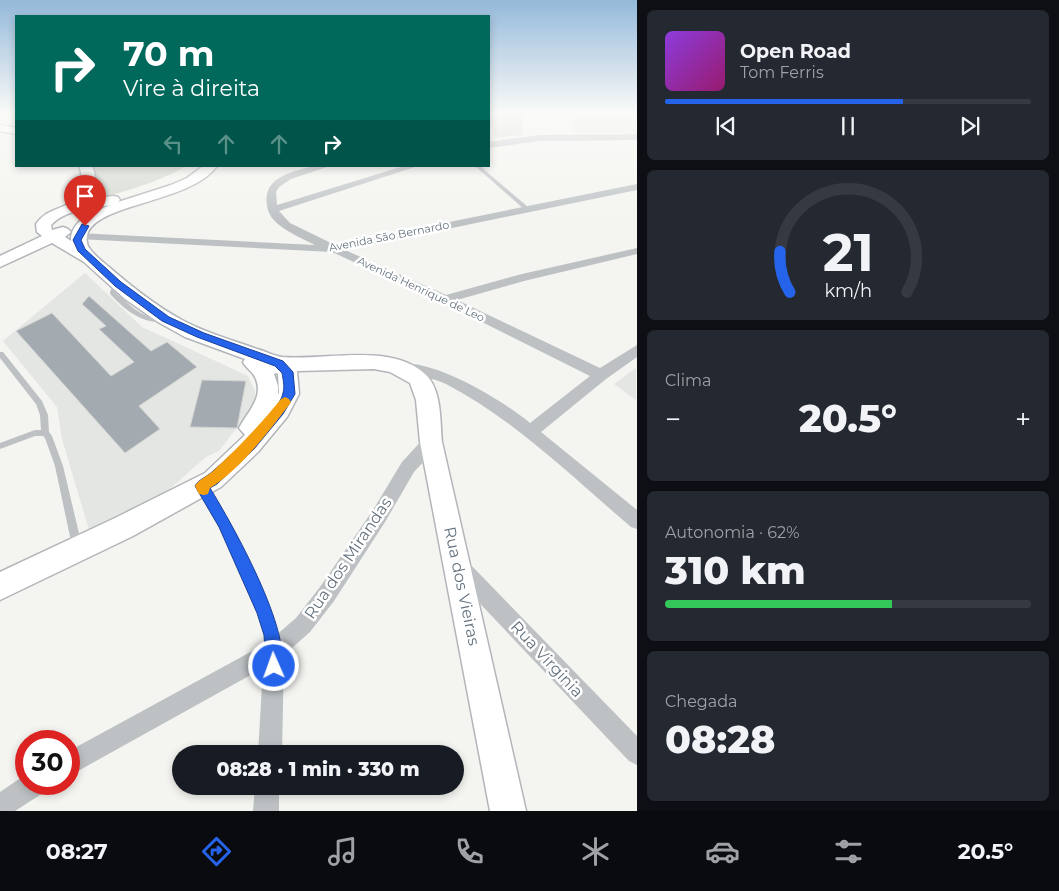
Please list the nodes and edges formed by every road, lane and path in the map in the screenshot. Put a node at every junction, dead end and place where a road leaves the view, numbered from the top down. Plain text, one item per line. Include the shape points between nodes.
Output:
1 (86, 167) edge
2 (191, 167) edge
3 (210, 167) edge
4 (323, 167) edge
5 (411, 167) edge
6 (478, 167) edge
7 (636, 187) edge
8 (526, 208) junction
9 (70, 209) junction
10 (110, 209) junction
11 (273, 210) junction
12 (78, 236) junction
13 (53, 237) junction
14 (334, 249) junction
15 (636, 251) edge
16 (91, 259) junction
17 (0, 262) edge
18 (445, 299) junction
19 (636, 350) edge
20 (1, 354) edge
21 (403, 370) junction
22 (274, 372) junction
23 (601, 375) junction
24 (531, 431) junction
25 (45, 433) junction
26 (431, 442) junction
27 (0, 446) edge
28 (202, 486) junction
29 (636, 521) edge
30 (77, 550) junction
31 (457, 565) junction
32 (0, 586) edge
33 (274, 650) junction
34 (270, 745) edge
35 (636, 753) edge
36 (80, 758) edge
37 (17, 795) edge
38 (267, 795) edge
39 (0, 806) edge
40 (266, 811) edge
41 (508, 811) edge

1 - 9 main road via 89,174 86,192
2 - 9 main road via 136,194
3 - 10 main road via 171,190
4 - 11 street via 278,182 271,194
5 - 11 street
6 - 8 lane
7 - 8 street, Avenida São Bernardo
8 - 14 street, Avenida São Bernardo
9 - 13 main road via 53,215 43,224 45,232
10 - 12 main road via 89,222
10 - 13 main road via 93,213
11 - 14 street, Avenida Henríque de Leo via 282,222
12 - 13 main road
12 - 14 street, Avenida São Bernardo
12 - 16 main road via 81,250
13 - 16 main road
13 - 17 main road
14 - 18 street, Avenida Henríque de Leo
15 - 18 street
16 - 22 main road via 165,319 226,345
18 - 23 street, Avenida Henríque de Leo
19 - 23 street
20 - 25 lane via 39,402
21 - 22 main road via 374,362 344,364 308,375
21 - 24 street via 420,370 450,380
21 - 26 main road, Rua dos Vieiras via 417,378 425,390
22 - 28 main road via 289,394 279,411 250,445
23 - 24 street
24 - 29 street
25 - 27 lane via 35,433
25 - 30 lane via 52,442 59,466
26 - 31 main road, Rua dos Vieiras
26 - 33 street, Rua dos Mirandas via 408,467 327,594 303,624
28 - 30 main road
28 - 33 lane via 223,523 264,612
30 - 32 main road
31 - 35 street, Rua Virginia
31 - 41 main road, Rua dos Vieiras
33 - 34 street
33 - 36 street, Rua dos Mirandas
37 - 39 street
38 - 40 street

